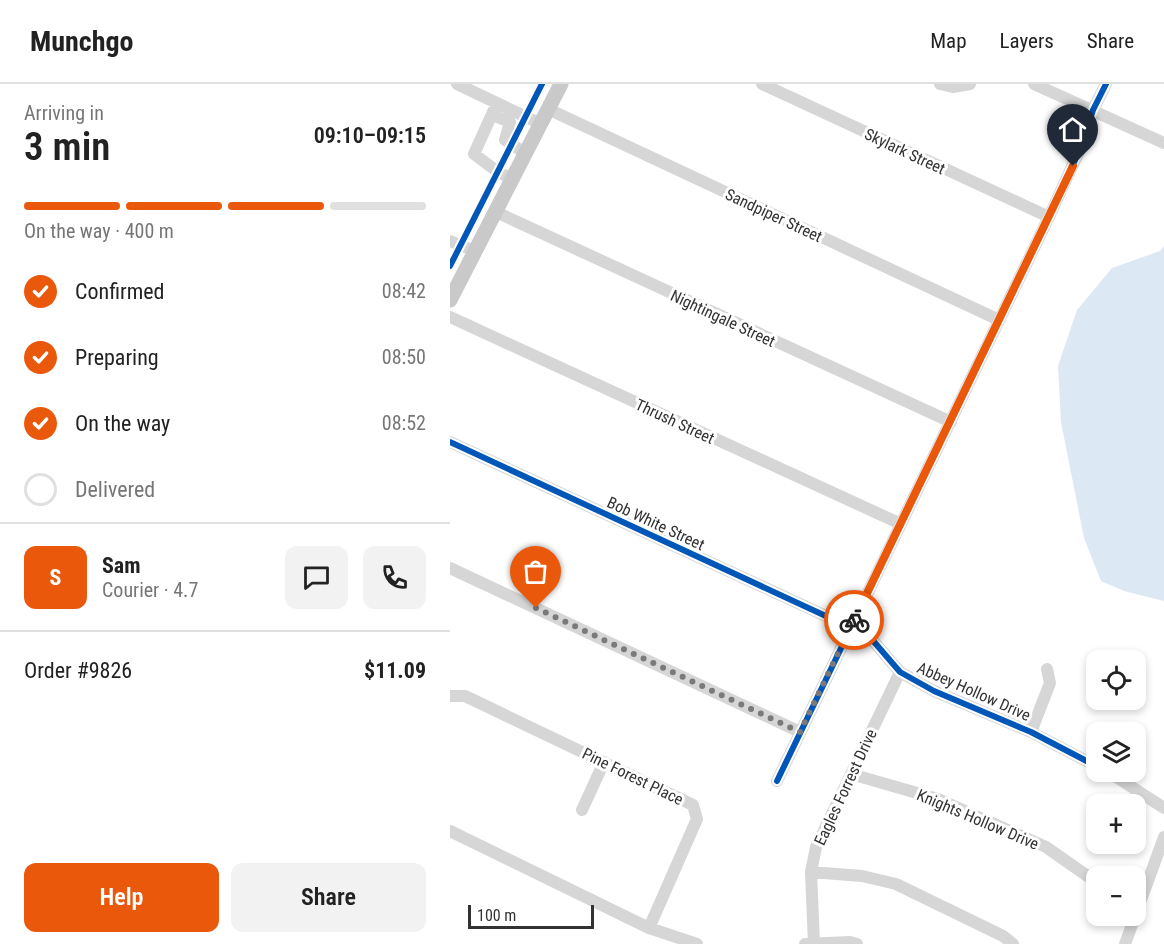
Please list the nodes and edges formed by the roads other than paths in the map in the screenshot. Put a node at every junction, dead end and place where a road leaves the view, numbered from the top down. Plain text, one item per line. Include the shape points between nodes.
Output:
1 (456, 84) edge
2 (561, 84) edge
3 (762, 84) edge
4 (940, 84) edge
5 (970, 84) edge
6 (1034, 84) edge
7 (1106, 84) edge
8 (494, 109) junction
9 (548, 109) junction
10 (1094, 110) junction
11 (541, 124) junction
12 (1164, 143) edge
13 (525, 153) junction
14 (512, 179) junction
15 (496, 212) junction
16 (1049, 217) junction
17 (450, 241) edge
18 (475, 251) junction
19 (450, 300) edge
20 (450, 316) edge
21 (999, 320) junction
22 (951, 422) junction
23 (450, 442) edge
24 (901, 524) junction
25 (450, 568) edge
26 (850, 628) junction
27 (1047, 669) dead end
28 (900, 672) junction
29 (450, 696) edge
30 (800, 732) junction
31 (1031, 732) junction
32 (1086, 761) edge
33 (604, 762) junction
34 (851, 774) junction
35 (777, 781) dead end
36 (1124, 782) edge
37 (1164, 808) edge
38 (582, 810) dead end
39 (450, 831) edge
40 (1164, 837) edge
41 (811, 872) junction
42 (1086, 875) edge
43 (1146, 886) edge
44 (1131, 926) edge
45 (650, 928) junction
46 (697, 944) edge
47 (811, 944) edge
48 (857, 944) edge
49 (1013, 944) edge
50 (1125, 944) edge

1 - 8 street
2 - 9 main road
3 - 16 street, Skylark Street
4 - 5 street
6 - 10 street
7 - 10 street
8 - 11 street
8 - 13 street via 510,122 505,140
8 - 14 street via 474,153
9 - 11 main road
9 - 21 street, Sandpiper Street
10 - 12 street
10 - 16 street
11 - 13 main road
13 - 14 main road
14 - 15 main road
15 - 18 main road
15 - 22 street, Nightingale Street
16 - 21 street
17 - 18 street
18 - 19 main road
20 - 24 street, Thrush Street
21 - 22 street
22 - 24 street
23 - 26 street, Bob White Street
24 - 26 street
25 - 30 street
26 - 28 street, Abbey Hollow Drive via 870,636
26 - 30 street
27 - 31 street via 1050,683
28 - 31 street, Abbey Hollow Drive
28 - 34 street, Eagles Forrest Drive
29 - 33 street, Pine Forest Place via 465,696
30 - 35 street
31 - 32 street, Abbey Hollow Drive
33 - 38 street
33 - 45 street, Pine Forest Place via 693,805 696,810 697,819
34 - 41 street, Eagles Forrest Drive via 816,847
34 - 42 street, Knights Hollow Drive via 938,799 1046,847
36 - 37 street
39 - 45 street
40 - 43 street
41 - 47 street, Eagles Forrest Drive
41 - 49 street via 862,876 896,884
44 - 50 street
45 - 46 street
47 - 48 street

